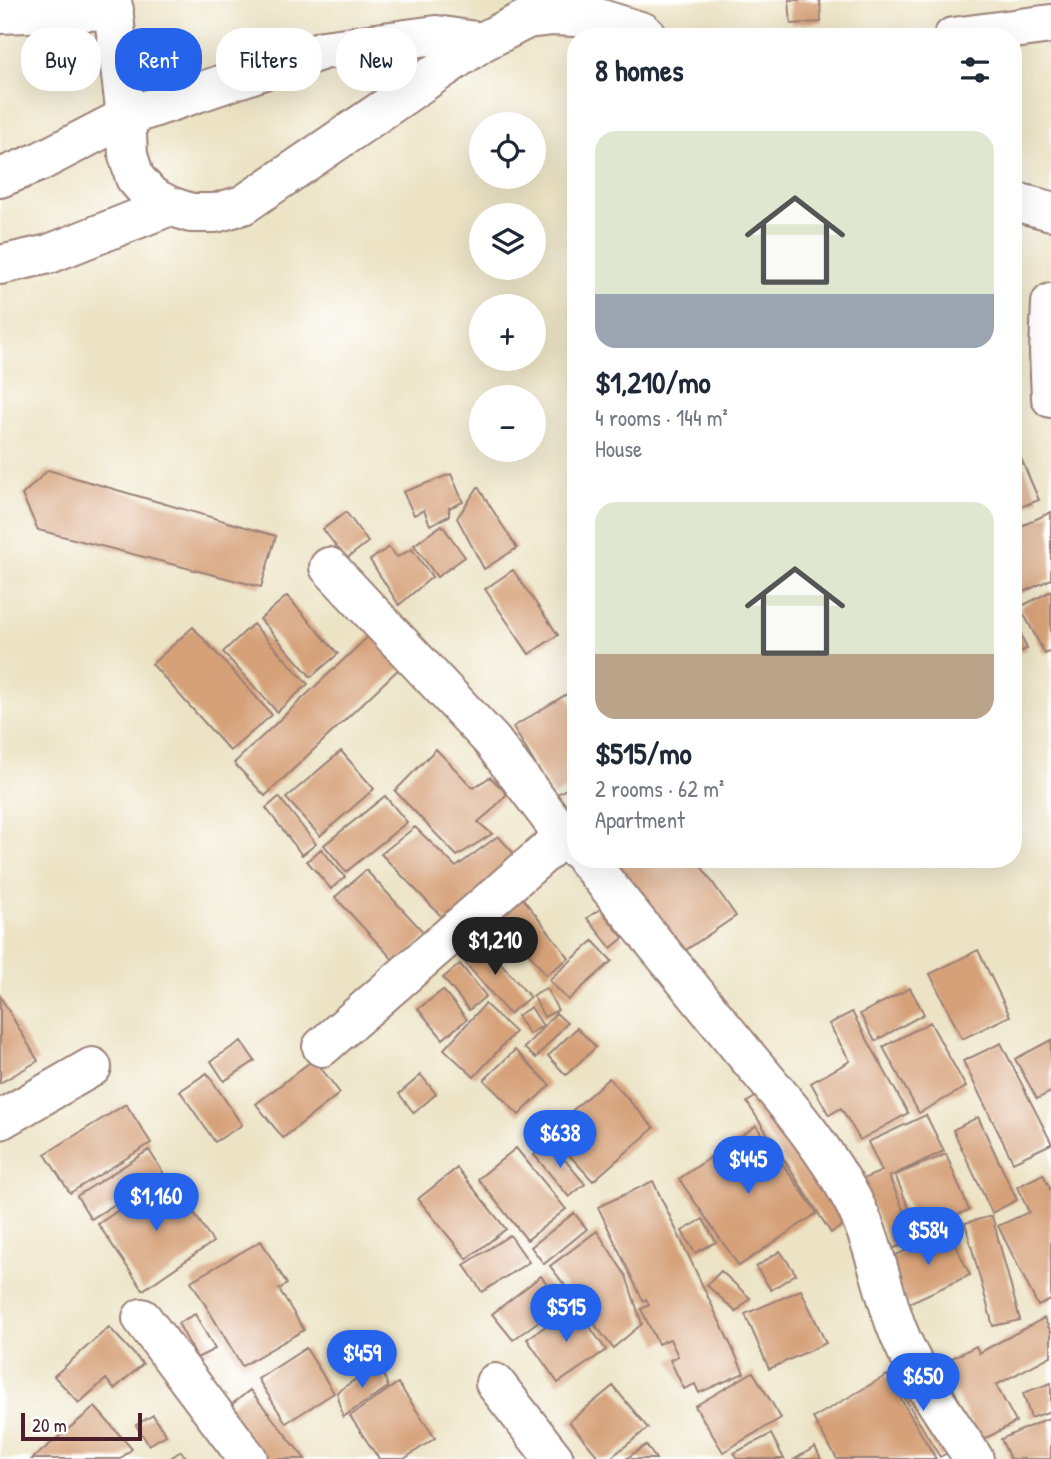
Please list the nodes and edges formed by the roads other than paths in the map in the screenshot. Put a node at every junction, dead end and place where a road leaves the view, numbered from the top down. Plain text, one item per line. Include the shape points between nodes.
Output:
1 (113, 5) edge
2 (0, 14) edge
3 (1051, 24) edge
4 (630, 28) edge
5 (1021, 28) edge
6 (482, 42) junction
7 (127, 117) junction
8 (0, 178) edge
9 (1022, 203) edge
10 (170, 206) junction
11 (1051, 211) edge
12 (0, 265) edge
13 (1051, 303) edge
14 (1051, 398) edge
15 (329, 567) dead end
16 (567, 838) edge
17 (567, 854) edge
18 (591, 868) edge
19 (322, 1046) dead end
20 (92, 1067) dead end
21 (0, 1121) edge
22 (142, 1318) dead end
23 (495, 1382) dead end
24 (248, 1459) edge
25 (554, 1459) edge
26 (974, 1459) edge

1 - 2 street
1 - 7 street
3 - 5 street
4 - 6 street via 597,18 553,16 527,19
6 - 7 street via 436,35 323,50
6 - 10 street via 243,205 215,213 191,213
7 - 8 street
7 - 10 street via 128,155 135,178 151,196
9 - 11 street
10 - 12 street via 49,254
13 - 14 street
15 - 16 street via 492,741
17 - 19 street
18 - 26 street via 791,1110 838,1176 865,1227 907,1352
20 - 21 street
22 - 24 street
23 - 25 street

